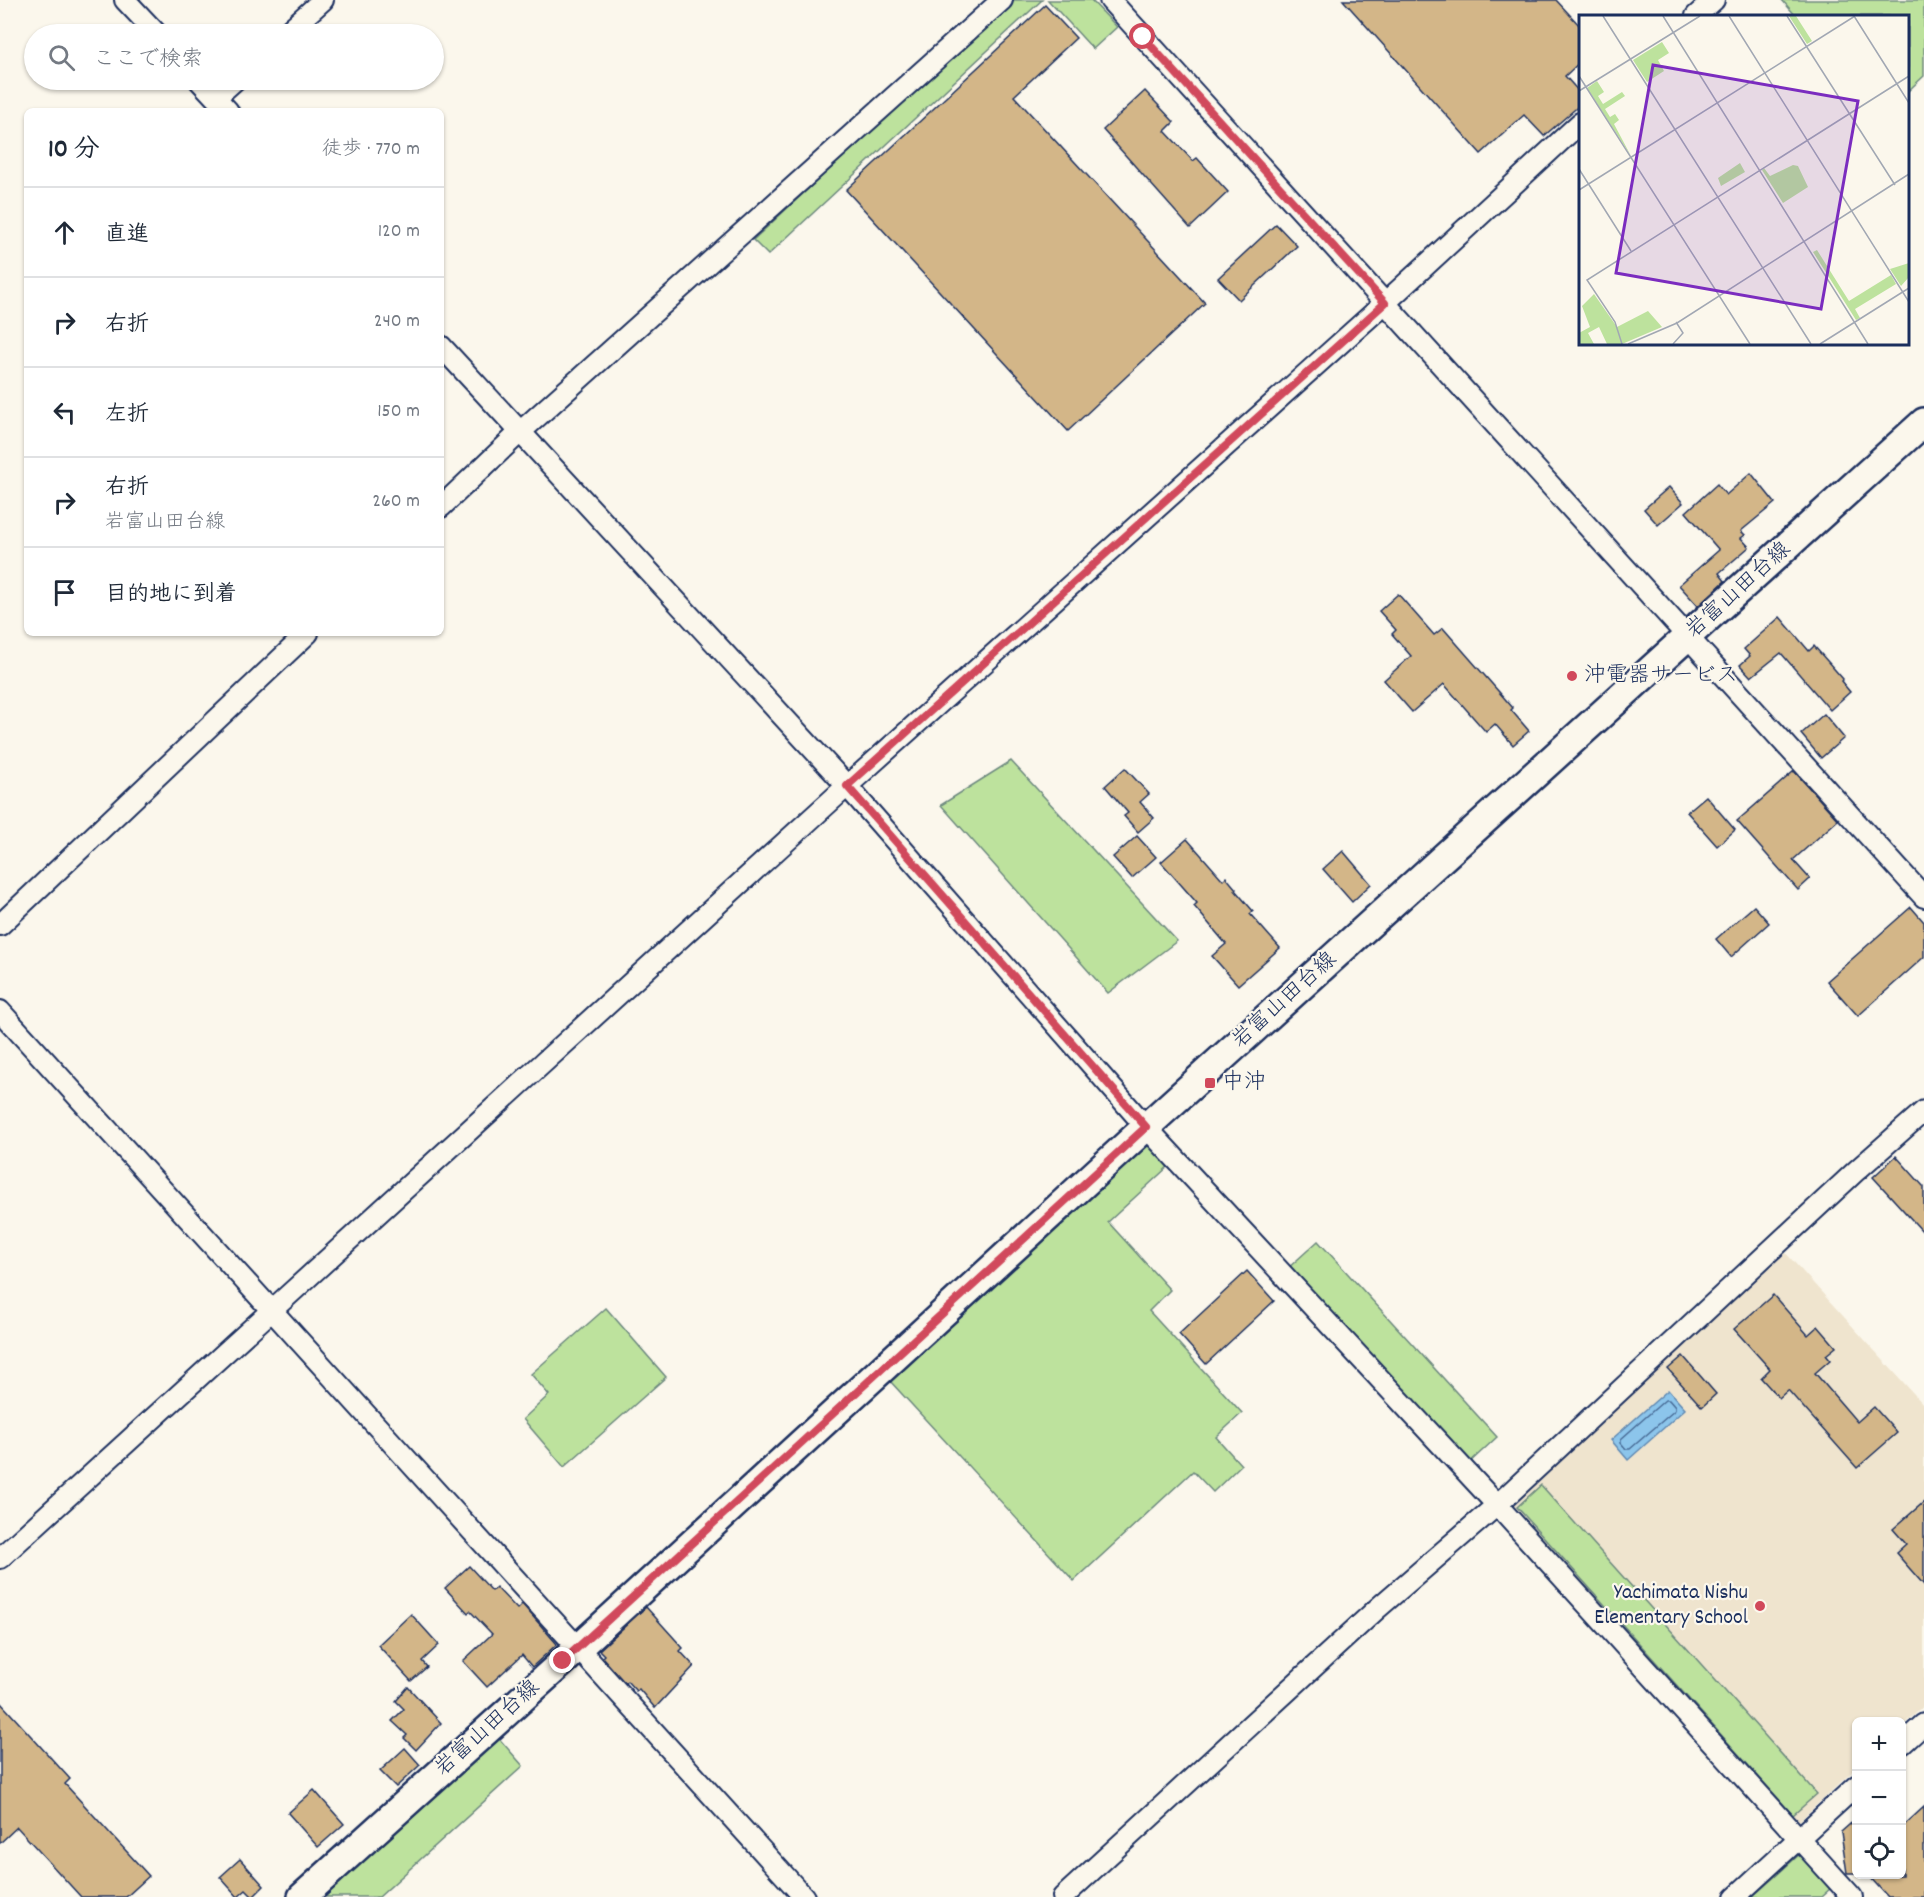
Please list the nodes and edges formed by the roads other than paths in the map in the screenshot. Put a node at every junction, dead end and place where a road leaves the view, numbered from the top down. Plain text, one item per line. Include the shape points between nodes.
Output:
1 (125, 0) edge
2 (323, 0) edge
3 (1002, 0) edge
4 (1110, 0) edge
5 (1714, 0) edge
6 (1697, 15) edge
7 (148, 24) edge
8 (296, 24) edge
9 (209, 90) edge
10 (230, 90) edge
11 (222, 104) edge
12 (1579, 125) edge
13 (1385, 303) junction
14 (444, 349) edge
15 (1924, 422) edge
16 (519, 433) junction
17 (444, 504) edge
18 (305, 636) edge
19 (1689, 637) junction
20 (847, 786) junction
21 (1924, 897) edge
22 (0, 925) edge
23 (0, 1011) edge
24 (1924, 1112) edge
25 (1146, 1127) junction
26 (273, 1309) junction
27 (1497, 1505) junction
28 (0, 1558) edge
29 (577, 1649) junction
30 (1924, 1724) edge
31 (1906, 1740) edge
32 (1852, 1791) edge
33 (1799, 1839) junction
34 (302, 1897) edge
35 (804, 1897) edge
36 (1063, 1897) edge
37 (1735, 1897) edge
38 (1852, 1897) edge

1 - 7 street
2 - 8 street
3 - 16 street
4 - 13 street
5 - 6 street
9 - 11 street
10 - 11 street
12 - 13 street
13 - 19 street
13 - 20 street
14 - 16 street
15 - 19 main road, 岩富山田台線
16 - 17 street
16 - 20 street
18 - 22 street
19 - 21 street
19 - 25 main road, 岩富山田台線
20 - 25 street
20 - 26 street
23 - 26 street
24 - 27 street
25 - 27 street
25 - 29 main road, 岩富山田台線
26 - 28 street
26 - 29 street
27 - 33 street
27 - 36 street via 1378,1608
29 - 34 main road, 岩富山田台線
29 - 35 street
30 - 31 street
32 - 33 street
33 - 37 street
33 - 38 street

